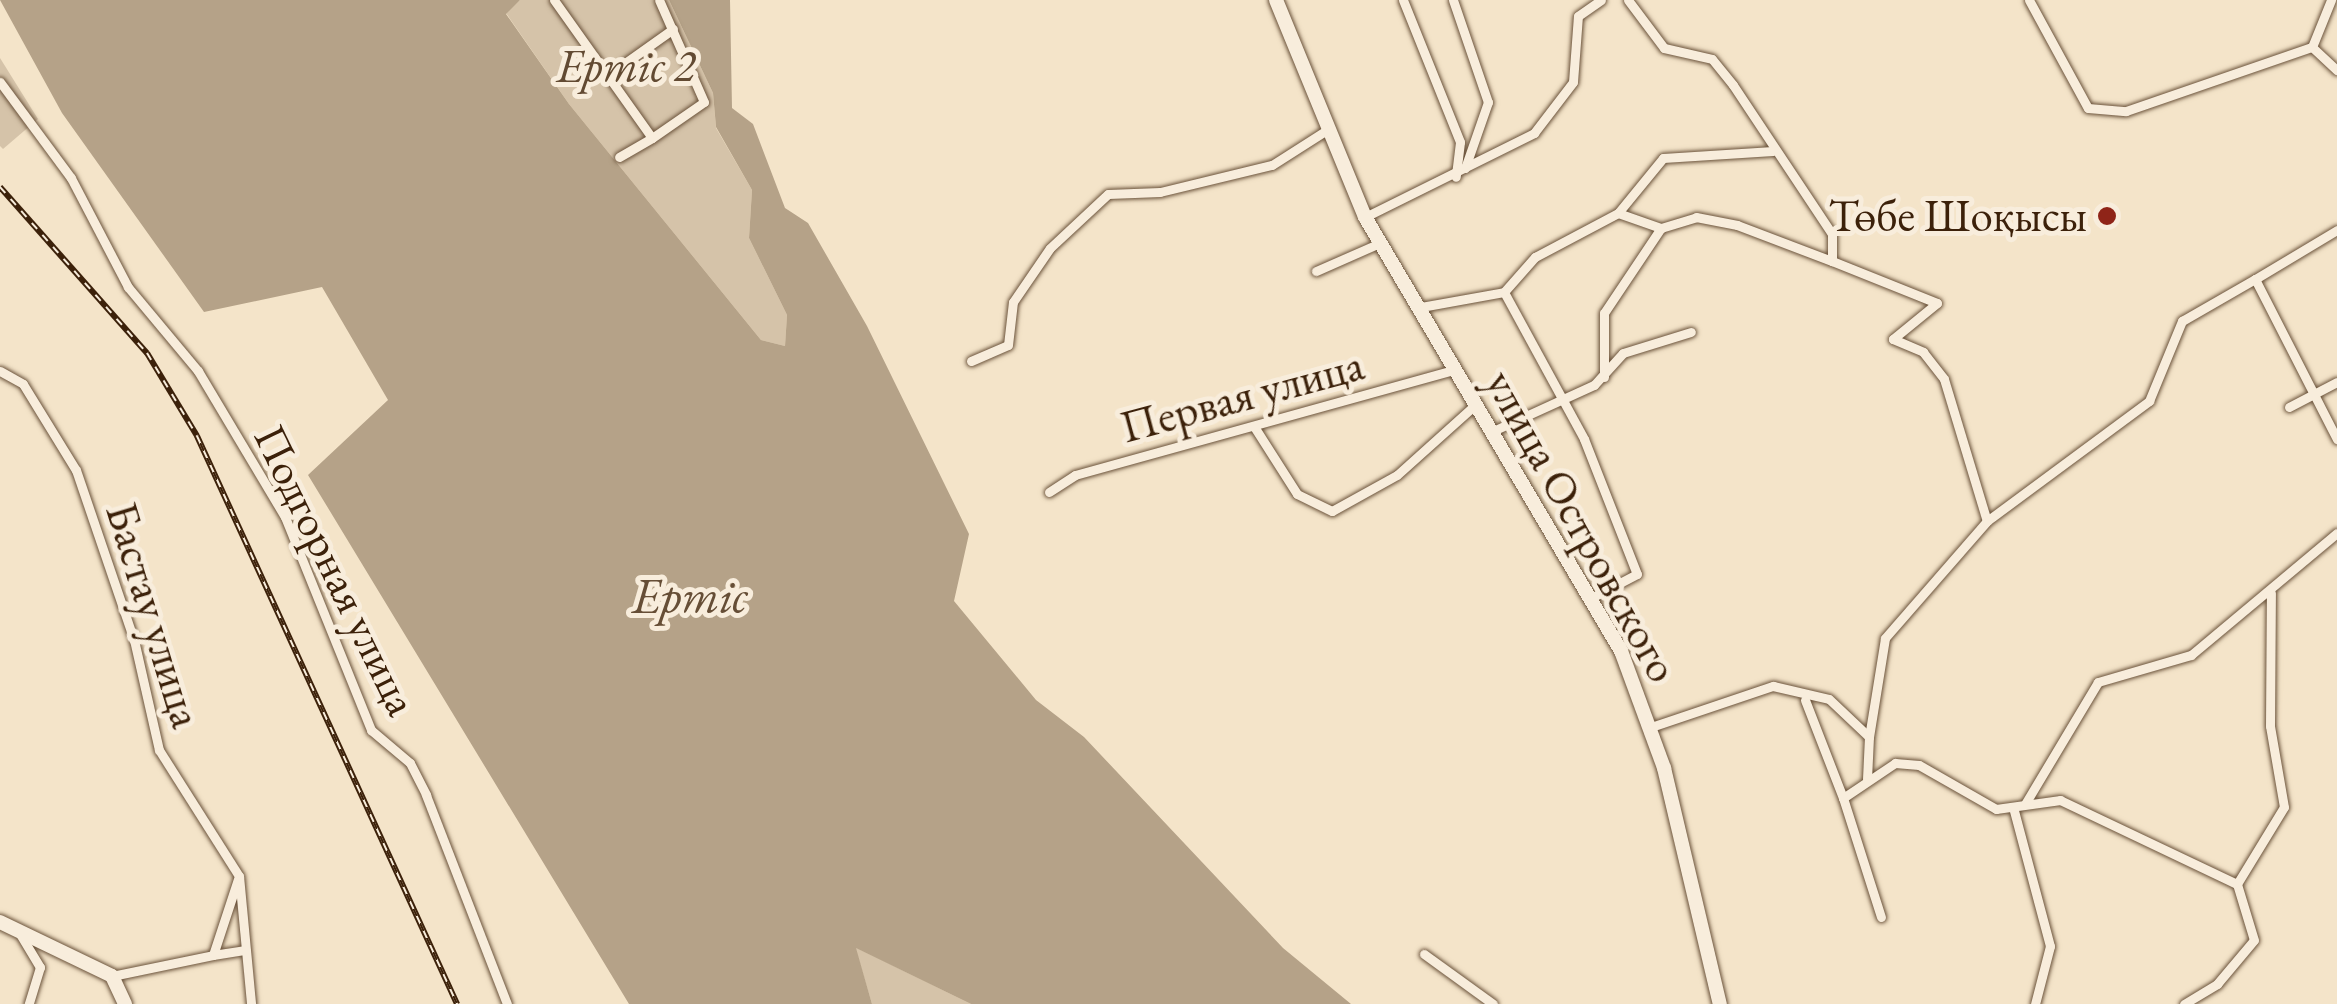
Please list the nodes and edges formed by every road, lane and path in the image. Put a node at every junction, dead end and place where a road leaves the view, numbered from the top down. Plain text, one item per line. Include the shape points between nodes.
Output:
1 (554, 0) edge
2 (659, 0) edge
3 (1276, 0) edge
4 (1403, 0) edge
5 (1454, 0) edge
6 (1601, 0) edge
7 (1628, 0) edge
8 (2029, 0) edge
9 (2332, 0) edge
10 (1584, 4) edge
11 (673, 29) junction
12 (2312, 47) junction
13 (2337, 70) edge
14 (611, 73) junction
15 (0, 82) edge
16 (1327, 130) junction
17 (652, 138) junction
18 (1773, 151) junction
19 (619, 157) dead end
20 (1456, 177) junction
21 (1618, 212) junction
22 (1366, 218) junction
23 (1661, 228) junction
24 (2337, 230) edge
25 (1382, 242) junction
26 (1832, 261) junction
27 (1316, 271) dead end
28 (2255, 279) junction
29 (1504, 292) junction
30 (1421, 306) junction
31 (1691, 332) dead end
32 (970, 361) dead end
33 (1456, 370) junction
34 (0, 371) edge
35 (1604, 377) junction
36 (2337, 382) edge
37 (2312, 394) junction
38 (1558, 402) junction
39 (1476, 404) junction
40 (2289, 407) dead end
41 (1255, 428) junction
42 (1493, 431) junction
43 (2337, 439) edge
44 (1050, 492) dead end
45 (1988, 521) junction
46 (2337, 533) edge
47 (2270, 593) junction
48 (1589, 599) junction
49 (1805, 700) junction
50 (1652, 727) junction
51 (1869, 738) junction
52 (1867, 779) junction
53 (1843, 798) junction
54 (2019, 805) junction
55 (239, 876) junction
56 (2232, 885) junction
57 (1880, 917) dead end
58 (0, 922) edge
59 (16, 928) junction
60 (246, 950) junction
61 (1424, 954) dead end
62 (213, 955) junction
63 (112, 976) junction
64 (29, 1004) edge
65 (126, 1004) edge
66 (252, 1004) edge
67 (507, 1004) edge
68 (1493, 1004) edge
69 (1720, 1004) edge
70 (2035, 1004) edge
71 (2184, 1004) edge

1 - 14 street
2 - 11 street
3 - 16 main road, улица Островского
4 - 20 street via 1460,142
5 - 20 street via 1488,102 1482,140
6 - 10 street
7 - 18 street via 1664,48 1712,59
8 - 12 street via 2088,108 2126,111
9 - 12 street
10 - 20 street via 1566,98 1534,133
11 - 14 street
11 - 17 street via 704,102
12 - 13 street
14 - 17 street
15 - 67 street, Подгорная улица via 71,178 128,287 198,371 285,517 371,730 410,764 426,795
16 - 22 main road, улица Островского
16 - 32 street via 1272,165 1108,194 1050,248 1013,302 1008,345
17 - 19 street
18 - 21 street via 1662,158
18 - 26 street via 1832,234
20 - 22 street
21 - 23 street
21 - 29 street via 1535,257
22 - 25 main road, улица Островского
23 - 26 street via 1696,217
23 - 35 street via 1604,313
24 - 28 street
25 - 27 street
25 - 30 main road, улица Островского
26 - 45 street via 1860,266 1886,287 1937,302 1894,339 1923,352 1944,379
28 - 37 street
28 - 45 street via 2182,321 2150,401
29 - 30 street
29 - 38 street
30 - 33 main road, улица Островского
31 - 35 street via 1623,354
33 - 39 main road, улица Островского
33 - 41 street, Первая улица
34 - 55 street, Бастау улица via 23,384 76,470 134,640 159,750
35 - 38 street
36 - 37 street
37 - 40 street
37 - 43 street
38 - 42 street
38 - 48 street via 1584,439 1636,574
39 - 41 street via 1397,475 1332,511 1297,494
39 - 42 main road, улица Островского
41 - 44 street, Первая улица via 1074,475
42 - 48 main road, улица Островского
45 - 51 street via 1885,638
46 - 47 street
47 - 54 street via 2182,659 2098,682
47 - 56 street via 2270,726 2284,807
48 - 50 main road, улица Островского
49 - 50 street via 1774,686
49 - 51 street via 1829,699
49 - 53 street
50 - 69 main road, улица Островского
51 - 52 street
52 - 53 street
52 - 54 street via 1906,762 1984,805
53 - 57 street
54 - 56 street via 2060,800
54 - 70 street via 2050,946
55 - 60 street, Бастау улица
55 - 62 street
56 - 71 street via 2254,940 2217,984
58 - 59 main road
59 - 63 main road
59 - 64 street via 40,966
60 - 62 street
60 - 66 street, Бастау улица
61 - 68 street
62 - 63 street
63 - 65 main road

